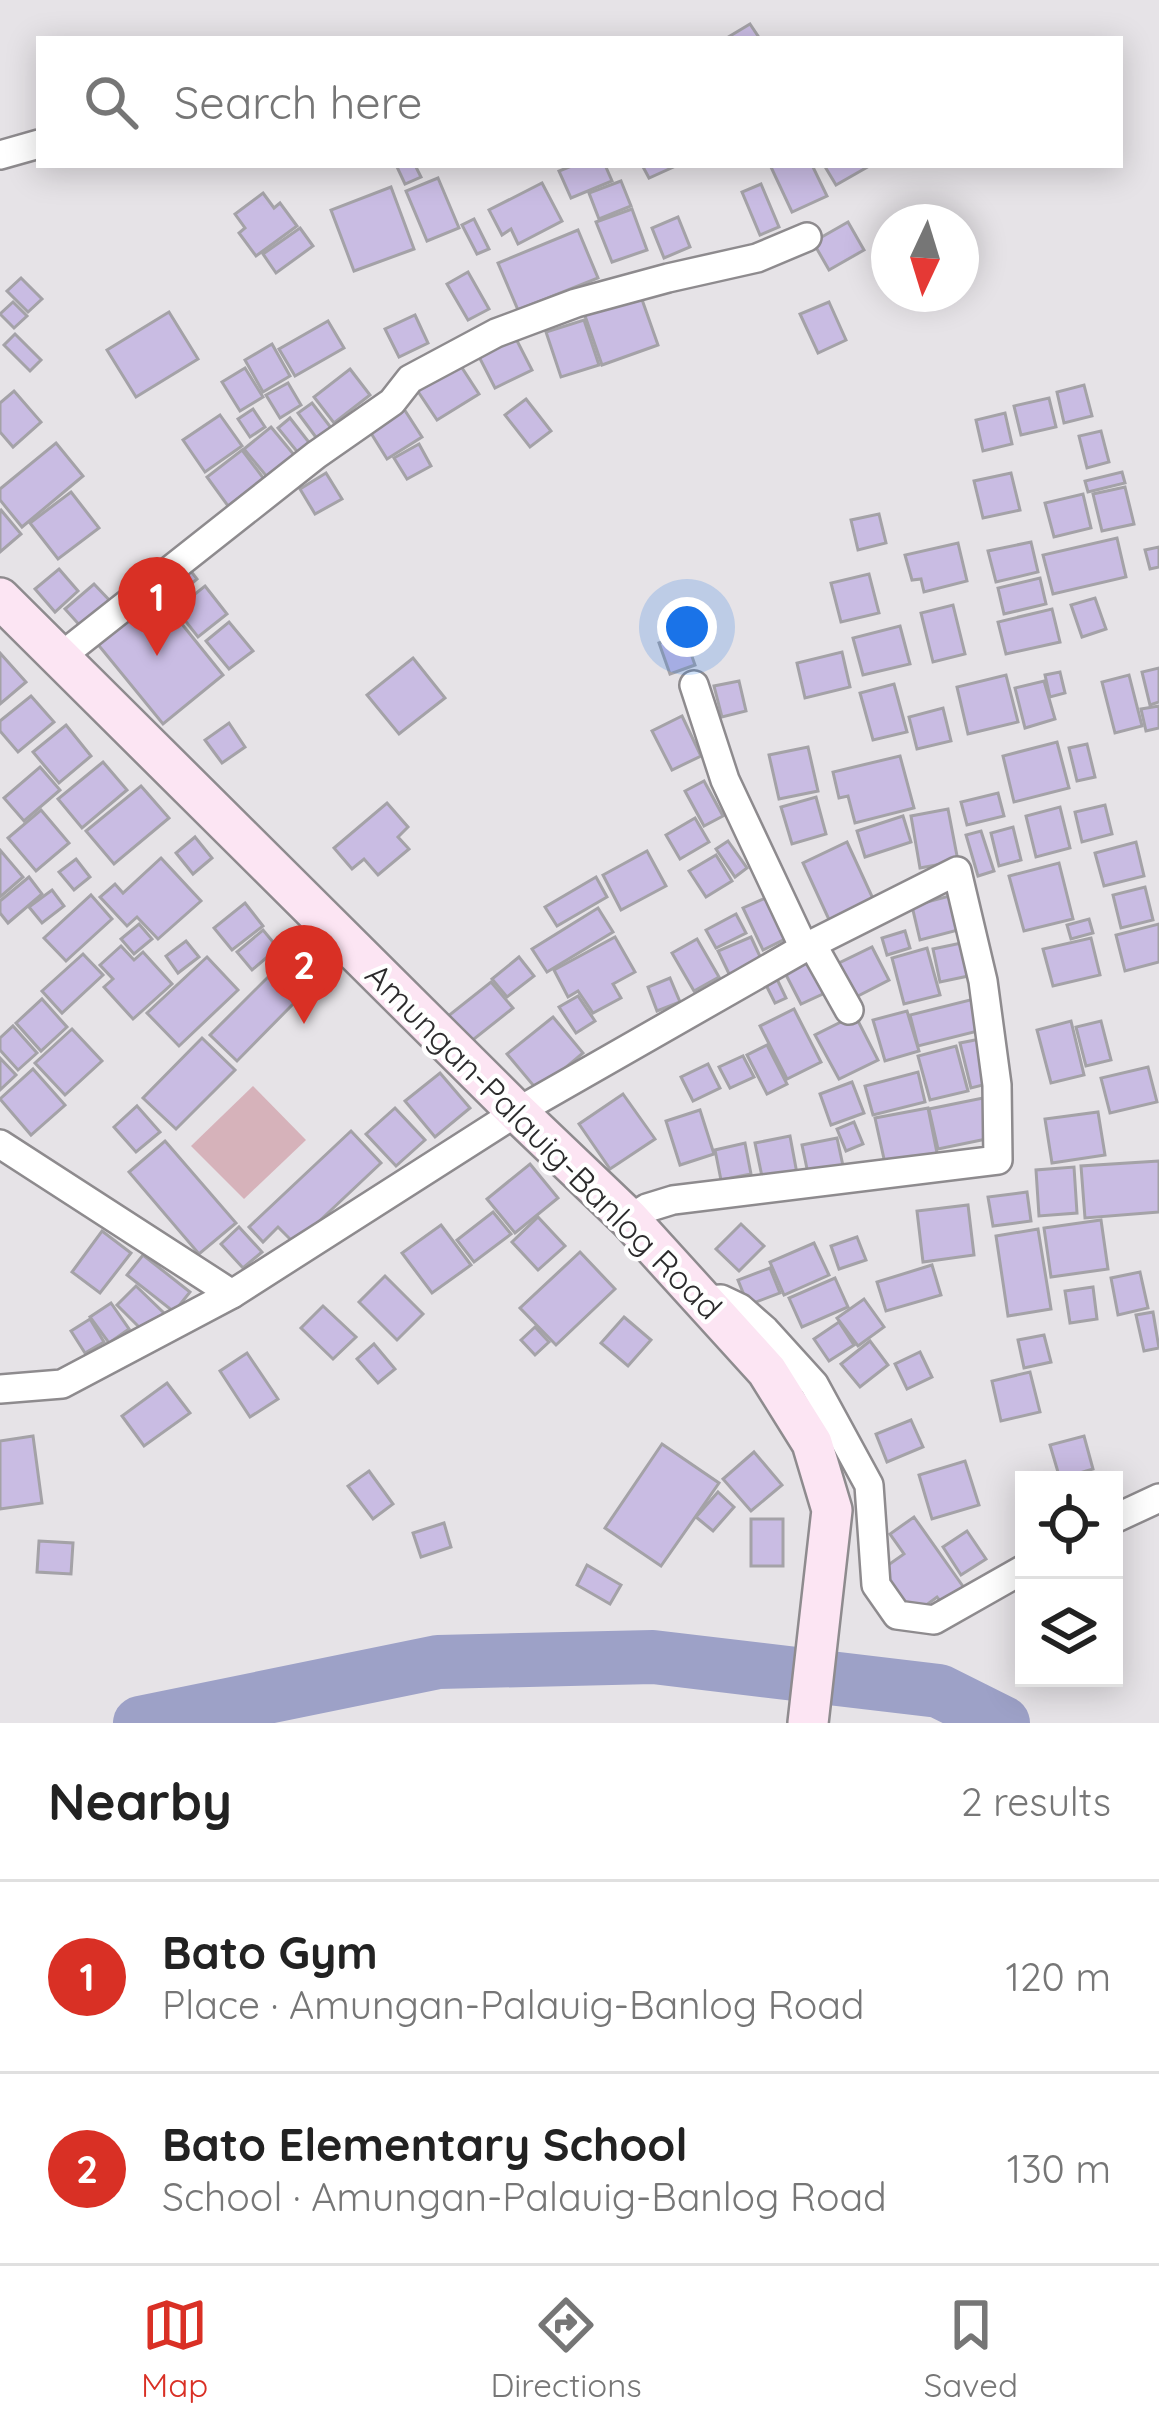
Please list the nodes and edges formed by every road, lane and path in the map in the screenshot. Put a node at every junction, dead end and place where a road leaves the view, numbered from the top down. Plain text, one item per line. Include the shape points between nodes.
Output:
1 (36, 145) edge
2 (0, 154) edge
3 (807, 237) dead end
4 (0, 598) edge
5 (58, 658) junction
6 (694, 686) dead end
7 (808, 946) junction
8 (848, 1010) dead end
9 (517, 1112) junction
10 (0, 1144) edge
11 (629, 1219) junction
12 (232, 1294) junction
13 (703, 1300) junction
14 (0, 1389) edge
15 (1159, 1498) edge
16 (1123, 1515) edge
17 (1015, 1575) edge
18 (808, 1723) edge

1 - 2 street
3 - 5 street via 757,258 576,304 496,333 410,379 392,401
4 - 5 main road, Amungan-Palauig-Banlog Road
5 - 9 main road, Amungan-Palauig-Banlog Road
6 - 7 street via 725,780
7 - 8 street
7 - 9 street
7 - 11 street via 957,871 983,981 998,1160 674,1200
9 - 11 main road, Amungan-Palauig-Banlog Road
9 - 12 street
10 - 12 street
11 - 13 main road, Amungan-Palauig-Banlog Road
12 - 14 street via 62,1384
13 - 17 street via 740,1308 814,1384 869,1485 876,1585 897,1616 934,1620
13 - 18 main road, Amungan-Palauig-Banlog Road via 767,1371 812,1443 832,1510
15 - 16 street

